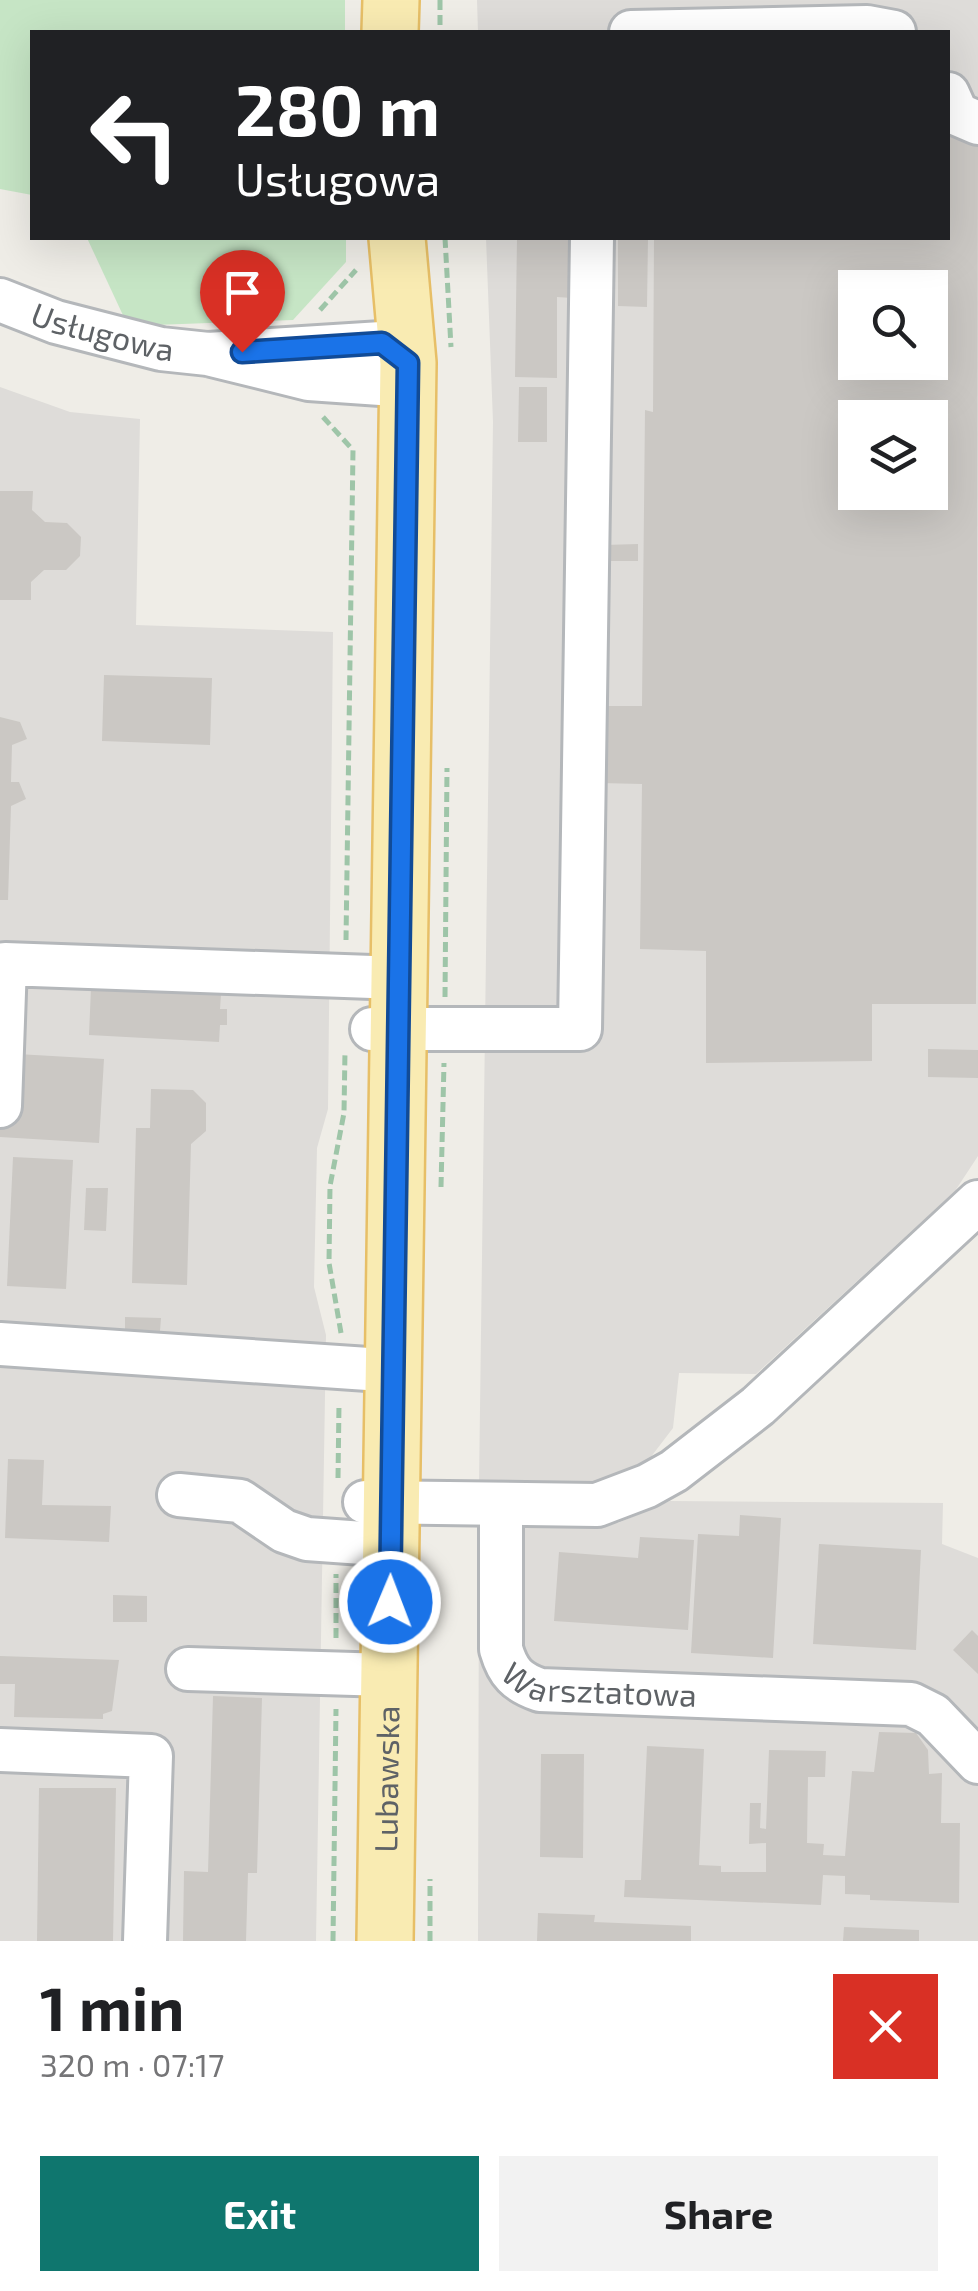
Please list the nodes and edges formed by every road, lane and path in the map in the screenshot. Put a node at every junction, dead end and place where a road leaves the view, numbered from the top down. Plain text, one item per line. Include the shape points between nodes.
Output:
1 (390, 0) edge
2 (440, 0) edge
3 (390, 30) edge
4 (440, 30) edge
5 (725, 30) edge
6 (883, 30) edge
7 (950, 98) edge
8 (978, 123) edge
9 (592, 240) edge
10 (380, 243) edge
11 (0, 300) edge
12 (310, 362) junction
13 (390, 363) junction
14 (378, 998) junction
15 (0, 1106) edge
16 (978, 1202) edge
17 (0, 1344) edge
18 (354, 1368) junction
19 (180, 1495) dead end
20 (502, 1505) junction
21 (370, 1527) junction
22 (188, 1669) dead end
23 (362, 1673) junction
24 (0, 1750) edge
25 (978, 1762) edge
26 (145, 1941) edge
27 (333, 1941) edge
28 (357, 1941) edge
29 (385, 1941) edge

1 - 3 main road
2 - 4 path
5 - 6 street
7 - 8 street via 957,114
9 - 14 street via 580,1029
10 - 12 path via 312,320
10 - 13 main road, Lubawska
11 - 12 street, Usługowa via 119,338
12 - 13 street, Usługowa
12 - 14 path via 308,401 353,450
13 - 14 main road, Lubawska
14 - 15 street via 6,964
14 - 18 main road, Lubawska
14 - 18 path via 330,1186 329,1263
14 - 21 main road, Lubawska
16 - 20 street via 758,1406 674,1471 597,1505
17 - 18 street
18 - 21 main road, Lubawska
18 - 21 path
19 - 21 street via 240,1501 284,1530
20 - 21 street
20 - 25 street, Warsztatowa via 501,1649 506,1669 520,1683 540,1690 911,1704 934,1716
21 - 23 main road, Lubawska
21 - 23 path
22 - 23 street
23 - 27 path
23 - 28 main road, Lubawska
23 - 29 main road, Lubawska
24 - 26 street via 150,1756

